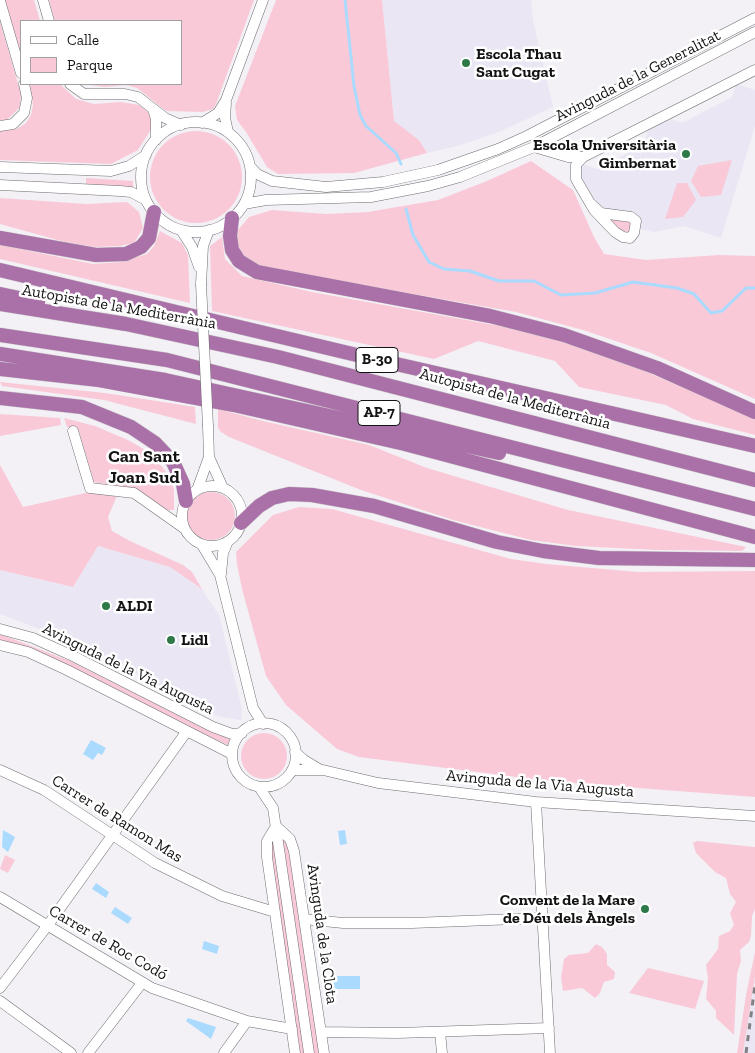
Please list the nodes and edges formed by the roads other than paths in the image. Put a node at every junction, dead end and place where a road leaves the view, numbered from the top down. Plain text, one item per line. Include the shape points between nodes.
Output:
1 (43, 0) edge
2 (263, 0) edge
3 (0, 1) edge
4 (755, 18) edge
5 (49, 20) edge
6 (755, 32) edge
7 (20, 70) edge
8 (755, 70) edge
9 (24, 85) edge
10 (71, 85) edge
11 (226, 100) junction
12 (152, 109) junction
13 (202, 123) junction
14 (181, 125) junction
15 (0, 126) edge
16 (228, 132) junction
17 (156, 140) junction
18 (534, 147) junction
19 (146, 155) junction
20 (583, 156) junction
21 (250, 166) junction
22 (0, 167) edge
23 (0, 185) edge
24 (146, 200) junction
25 (590, 203) dead end
26 (244, 204) junction
27 (154, 212) junction
28 (232, 218) junction
29 (0, 229) edge
30 (181, 230) junction
31 (209, 230) junction
32 (0, 238) edge
33 (84, 254) junction
34 (0, 270) edge
35 (200, 272) junction
36 (0, 294) edge
37 (0, 304) edge
38 (122, 323) junction
39 (0, 335) edge
40 (0, 354) edge
41 (0, 369) edge
42 (0, 398) edge
43 (0, 405) edge
44 (755, 412) edge
45 (116, 420) junction
46 (73, 431) dead end
47 (755, 446) edge
48 (209, 457) junction
49 (625, 476) junction
50 (755, 480) edge
51 (223, 488) junction
52 (197, 490) junction
53 (184, 505) junction
54 (755, 509) edge
55 (164, 514) junction
56 (241, 523) junction
57 (185, 529) junction
58 (755, 537) edge
59 (228, 542) junction
60 (202, 544) junction
61 (755, 560) edge
62 (220, 575) junction
63 (0, 629) edge
64 (0, 645) edge
65 (253, 708) junction
66 (264, 724) junction
67 (247, 730) junction
68 (187, 731) junction
69 (296, 752) junction
70 (232, 754) junction
71 (0, 770) edge
72 (292, 770) junction
73 (323, 770) junction
74 (278, 784) junction
75 (259, 786) junction
76 (536, 802) junction
77 (274, 808) junction
78 (755, 816) edge
79 (276, 826) junction
80 (113, 834) junction
81 (0, 897) edge
82 (275, 912) junction
83 (542, 918) junction
84 (304, 920) junction
85 (48, 925) junction
86 (142, 983) junction
87 (0, 988) edge
88 (0, 1001) edge
89 (247, 1021) junction
90 (549, 1028) junction
91 (292, 1029) junction
92 (321, 1032) junction
93 (440, 1032) junction
94 (71, 1053) edge
95 (88, 1053) edge
96 (224, 1053) edge
97 (295, 1053) edge
98 (309, 1053) edge
99 (324, 1053) edge
100 (442, 1053) edge
101 (550, 1053) edge

1 - 5 street
2 - 11 street
3 - 7 street
4 - 21 street, Avinguda de la Generalitat via 528,136 438,170 383,182 326,187 272,181 257,174
6 - 18 street, Avinguda de la Generalitat
8 - 20 street
9 - 15 street via 28,98 24,113 13,124
10 - 12 street via 84,94 132,95 143,99
11 - 13 street via 218,113
11 - 16 street
12 - 14 street
12 - 17 street via 156,119
13 - 14 street
13 - 16 street
14 - 17 street
16 - 21 street via 244,150
17 - 19 street
18 - 20 street via 568,157
18 - 26 street, Avinguda de la Generalitat via 460,177 396,193
19 - 22 street via 129,166 101,172
19 - 24 street via 142,179
20 - 25 street via 577,162 575,172
21 - 26 street via 251,185
23 - 24 street via 131,192
24 - 27 street
26 - 28 street
27 - 30 street
27 - 33 highway via 149,238 135,251 116,255
28 - 31 street
28 - 44 highway via 232,250 240,261 257,272 490,316 564,335 657,368
29 - 33 highway
30 - 31 street
30 - 35 street via 192,247
31 - 35 street via 203,246
32 - 33 highway
34 - 47 highway, B-30
35 - 48 street, bridge
36 - 38 highway
37 - 38 highway, Autopista de la Mediterrània / AP-7
38 - 50 highway, Autopista de la Mediterrània / AP-7 via 296,361
39 - 49 highway, AP-7 via 166,360
40 - 49 highway via 165,380 459,445
41 - 58 highway via 137,386 270,413 405,444
42 - 45 highway via 66,404
43 - 45 highway via 81,411
45 - 53 highway via 165,452 179,473
46 - 55 street via 90,488 134,493
48 - 51 street
48 - 52 street
49 - 54 highway, AP-7
51 - 52 street via 210,486
51 - 56 street via 239,504
52 - 53 street
53 - 55 street via 174,517
53 - 57 street
55 - 57 street
56 - 59 street via 236,535
56 - 61 highway via 272,498 306,494 374,506 497,542 543,551 599,558
57 - 60 street via 190,537
59 - 60 street via 213,546
59 - 62 street
60 - 62 street
62 - 65 street
63 - 67 street, Avinguda de la Via Augusta via 32,638 73,656 213,727 232,734
64 - 68 street, Avinguda de la Via Augusta via 28,652
65 - 66 street
65 - 67 street
66 - 67 street
66 - 69 street via 284,731
67 - 70 street via 235,743
68 - 70 street, Avinguda de la Via Augusta
68 - 80 street
69 - 72 street
69 - 73 street, Avinguda de la Via Augusta
70 - 75 street via 238,774
71 - 80 street, Carrer de Ramon Mas via 44,790
72 - 73 street, Avinguda de la Via Augusta
72 - 74 street
73 - 76 street, Avinguda de la Via Augusta via 378,783
74 - 75 street
74 - 77 street, Avinguda de la Clota
75 - 77 street, Avinguda de la Clota
76 - 78 street, Avinguda de la Via Augusta
76 - 83 street
77 - 79 street, Avinguda de la Clota
79 - 82 street, Avinguda de la Clota via 267,841
79 - 84 street, Avinguda de la Clota via 290,839 294,851
79 - 98 street, Avinguda de la Clota
80 - 82 street, Carrer de Ramon Mas via 155,863 222,896
80 - 85 street
81 - 85 street, Carrer de Roc Codó
82 - 91 street, Avinguda de la Clota
83 - 84 street via 412,923
83 - 90 street
84 - 92 street, Avinguda de la Clota
85 - 86 street, Carrer de Roc Codó
85 - 87 street
86 - 89 street, Carrer de Roc Codó
86 - 95 street
88 - 94 street
89 - 91 street, Carrer de Roc Codó
89 - 96 street
90 - 93 street
90 - 101 street
91 - 97 street, Avinguda de la Clota
92 - 93 street
92 - 99 street, Avinguda de la Clota
93 - 100 street

